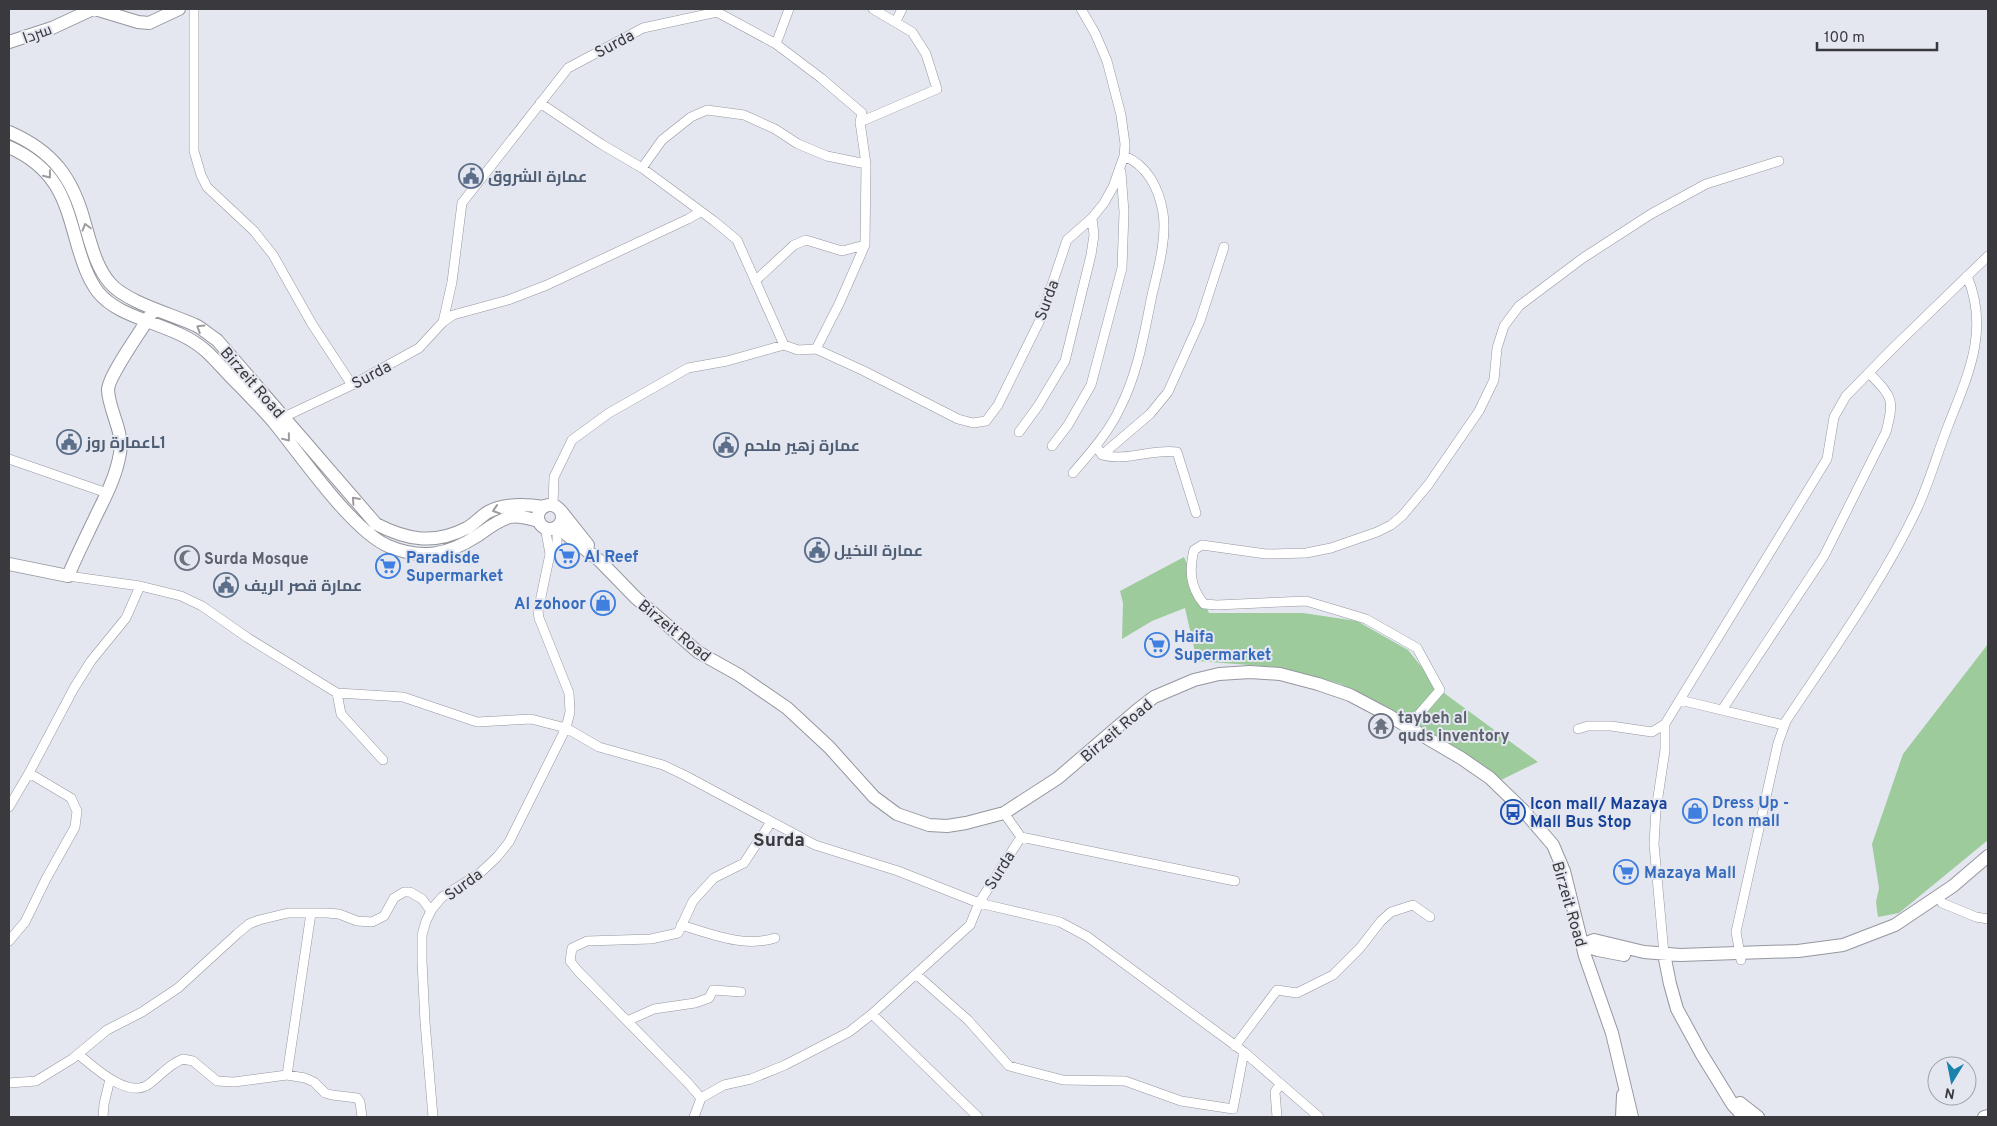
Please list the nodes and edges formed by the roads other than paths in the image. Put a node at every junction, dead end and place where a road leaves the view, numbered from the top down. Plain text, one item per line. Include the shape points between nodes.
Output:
1 (94, 9) edge
2 (179, 9) edge
3 (194, 9) edge
4 (789, 9) edge
5 (873, 9) edge
6 (902, 9) edge
7 (1081, 9) edge
8 (896, 21) junction
9 (9, 42) edge
10 (776, 44) junction
11 (540, 103) junction
12 (860, 122) junction
13 (9, 132) edge
14 (9, 147) edge
15 (1124, 156) junction
16 (1779, 160) dead end
17 (866, 164) junction
18 (642, 168) junction
19 (1120, 169) junction
20 (700, 212) junction
21 (1092, 218) junction
22 (865, 245) junction
23 (1224, 247) dead end
24 (1988, 256) edge
25 (1967, 276) junction
26 (755, 280) junction
27 (154, 308) junction
28 (118, 309) junction
29 (147, 321) junction
30 (443, 322) junction
31 (174, 330) junction
32 (135, 340) junction
33 (784, 346) junction
34 (816, 349) junction
35 (1869, 373) junction
36 (352, 385) junction
37 (279, 420) junction
38 (1019, 432) dead end
39 (1052, 446) dead end
40 (1096, 446) junction
41 (1102, 455) junction
42 (9, 459) edge
43 (1073, 472) dead end
44 (107, 493) junction
45 (553, 508) junction
46 (1196, 513) dead end
47 (547, 525) junction
48 (578, 544) junction
49 (553, 550) junction
50 (600, 561) junction
51 (9, 564) edge
52 (68, 576) junction
53 (140, 586) junction
54 (337, 693) junction
55 (1680, 700) junction
56 (1722, 710) junction
57 (1665, 724) junction
58 (1784, 725) junction
59 (1408, 727) junction
60 (566, 728) junction
61 (1578, 729) dead end
62 (383, 760) dead end
63 (29, 773) junction
64 (9, 807) edge
65 (1004, 813) junction
66 (771, 822) junction
67 (1020, 837) junction
68 (1988, 856) edge
69 (1988, 866) edge
70 (1235, 882) dead end
71 (979, 903) junction
72 (1942, 903) junction
73 (431, 911) junction
74 (311, 913) junction
75 (1430, 917) dead end
76 (1988, 919) edge
77 (681, 925) junction
78 (776, 938) dead end
79 (9, 941) edge
80 (1582, 945) junction
81 (1740, 956) junction
82 (1665, 958) junction
83 (917, 975) junction
84 (742, 992) dead end
85 (872, 1014) junction
86 (627, 1021) junction
87 (1235, 1046) junction
88 (1244, 1052) junction
89 (78, 1054) junction
90 (287, 1075) junction
91 (1623, 1078) junction
92 (110, 1079) junction
93 (1719, 1082) junction
94 (9, 1083) edge
95 (1280, 1084) junction
96 (701, 1098) junction
97 (1988, 1116) edge
98 (103, 1117) edge
99 (362, 1117) edge
100 (433, 1117) edge
101 (694, 1117) edge
102 (978, 1117) edge
103 (1276, 1117) edge
104 (1319, 1117) edge
105 (1622, 1117) edge
106 (1632, 1117) edge
107 (1744, 1117) edge
108 (1758, 1117) edge
109 (1984, 1117) edge

1 - 2 main road, سردا via 149,23
1 - 9 main road, سردا via 52,28
3 - 36 street via 194,151 201,175 207,187 254,230 273,255 316,331
4 - 10 street
5 - 8 street
6 - 8 street
7 - 15 street, Surda via 1107,61 1121,115
8 - 12 street via 912,32 926,54 937,89
10 - 11 street, Surda via 717,12 643,28 568,68
10 - 12 street, Surda via 862,113
11 - 18 street
11 - 30 street, Surda via 462,203 452,282
12 - 17 street, Surda
27 -> 13 main road, Birzeit Road via 126,296 111,284 100,267 75,193 63,170 44,152
14 -> 28 main road, Birzeit Road via 33,160 59,189 90,281 106,301
15 - 19 street, Surda
15 - 40 street via 1136,160 1152,179 1159,195 1163,214 1162,252 1136,370 1119,411
16 - 59 street via 1706,184 1651,214 1518,306 1504,326 1497,348 1494,380 1479,411 1428,485 1391,525 1331,548 1306,553 1266,554 1202,545 1194,550 1192,579 1196,594 1204,604 1306,601 1366,619 1417,648 1440,690
17 - 18 street via 827,156 744,115 707,110 691,117 662,140
17 - 22 street, Surda
18 - 20 street
19 - 21 street, Surda via 1104,204
19 - 39 street via 1124,212 1122,268 1091,385
20 - 26 street via 736,240
20 - 30 street via 547,285 453,315
21 - 34 street, Surda via 1067,240 1040,320 998,405 986,420 973,423 958,419
21 - 38 street via 1091,255 1065,361
22 - 26 street via 842,251 806,240 794,246
22 - 34 street, Surda
23 - 41 street via 1200,322 1168,392 1150,414
24 - 25 street
25 - 35 street
25 - 58 street via 1977,308 1975,345 1916,510 1889,561
26 - 33 street
27 - 29 main road
37 -> 27 main road, Birzeit Road via 216,340 197,326
28 - 29 main road, Birzeit Road
28 - 32 main road via 133,326
29 - 31 main road, Birzeit Road
29 - 32 main road
30 - 36 street, Surda via 419,348
31 - 32 main road via 158,329
31 - 37 main road, Birzeit Road via 205,350
32 - 44 main road via 108,388 121,450
33 - 34 street, Surda via 798,350
33 - 45 street, Surda via 688,368 609,413 572,440 554,477
35 - 55 street via 1840,406 1834,417 1827,459
35 - 56 street via 1891,400 1892,411 1886,432 1824,556
36 - 37 street, Surda
45 -> 37 main road, Birzeit Road via 517,504 499,508 488,512 468,528 445,537 417,539 396,534 376,524
37 -> 47 main road, Birzeit Road via 327,489 365,532 387,545 411,553 439,553 462,545 510,517 520,516
40 - 41 street
40 - 43 street
41 - 46 street via 1177,452
42 - 44 street
44 - 52 main road
45 - 47 main road via 538,516
45 - 47 main road via 562,520
45 - 50 main road
47 - 48 main road
47 - 49 street, Surda
48 - 49 street
48 - 50 main road
49 - 60 street, Surda via 538,611 569,693 570,712
50 - 65 main road, Birzeit Road via 636,598 698,652 787,708 829,747 874,797 897,814 929,825 947,826
51 - 52 main road
52 - 53 street
53 - 54 street via 181,596 202,606
53 - 63 street via 126,618 74,688
54 - 60 street via 403,697 477,722 530,720
54 - 62 street via 342,714
55 - 56 street
55 - 57 street
56 - 58 street
57 - 61 street via 1652,732 1611,726
57 - 82 street via 1654,844
58 - 81 street via 1736,932
59 - 65 main road, Birzeit Road via 1350,695 1318,684 1280,674 1220,674 1194,680 1154,698 1058,778
59 - 80 main road, Birzeit Road via 1490,778 1539,827 1553,845 1564,871
60 - 66 street via 599,747 664,765
60 - 73 street, Surda via 509,842 480,873 452,889
63 - 64 street
63 - 79 street via 71,798 76,822 25,922
65 - 67 street, Surda
66 - 71 street via 815,845 898,871
66 - 77 street via 744,863 714,878 693,901
67 - 70 street
67 - 71 street, Surda
68 - 81 main road via 1930,903 1872,935 1827,948
69 - 72 main road
71 - 83 street, Surda via 970,925
71 - 87 street via 1060,922 1088,937
72 - 76 street
72 - 81 main road via 1898,931 1844,952 1799,958
73 - 74 street via 422,899 404,892 394,898 384,916 372,922 339,914
73 - 100 street, Surda via 422,935 422,961
74 - 89 street via 278,915 249,924 178,988 107,1030
74 - 90 street
75 - 87 street via 1413,905 1391,912 1333,975 1297,993 1277,990
77 - 78 street via 740,942
77 - 86 street via 678,933 651,939 587,941 572,948 570,961
80 - 82 main road
80 - 91 main road, Birzeit Road via 1612,1032
81 - 82 main road
82 - 93 main road via 1677,1008
83 - 85 street, Surda
83 - 88 street via 968,1020 1009,1066 1063,1080 1125,1081 1181,1102 1233,1109
84 - 86 street via 713,990 709,998 654,1009
85 - 96 street, Surda via 849,1032 785,1066 724,1085
85 - 102 street
86 - 96 street
87 - 88 street
88 - 95 street
89 - 92 street
89 - 94 street via 36,1081
90 - 92 street via 224,1082 212,1078 193,1061 183,1059 143,1088 123,1086
90 - 99 street via 314,1082 332,1096 357,1098
91 - 105 main road
91 - 106 main road, Birzeit Road
92 - 98 street
93 - 107 main road
93 - 108 main road
95 - 103 street via 1275,1092
95 - 104 street
96 - 101 street
97 - 109 main road

